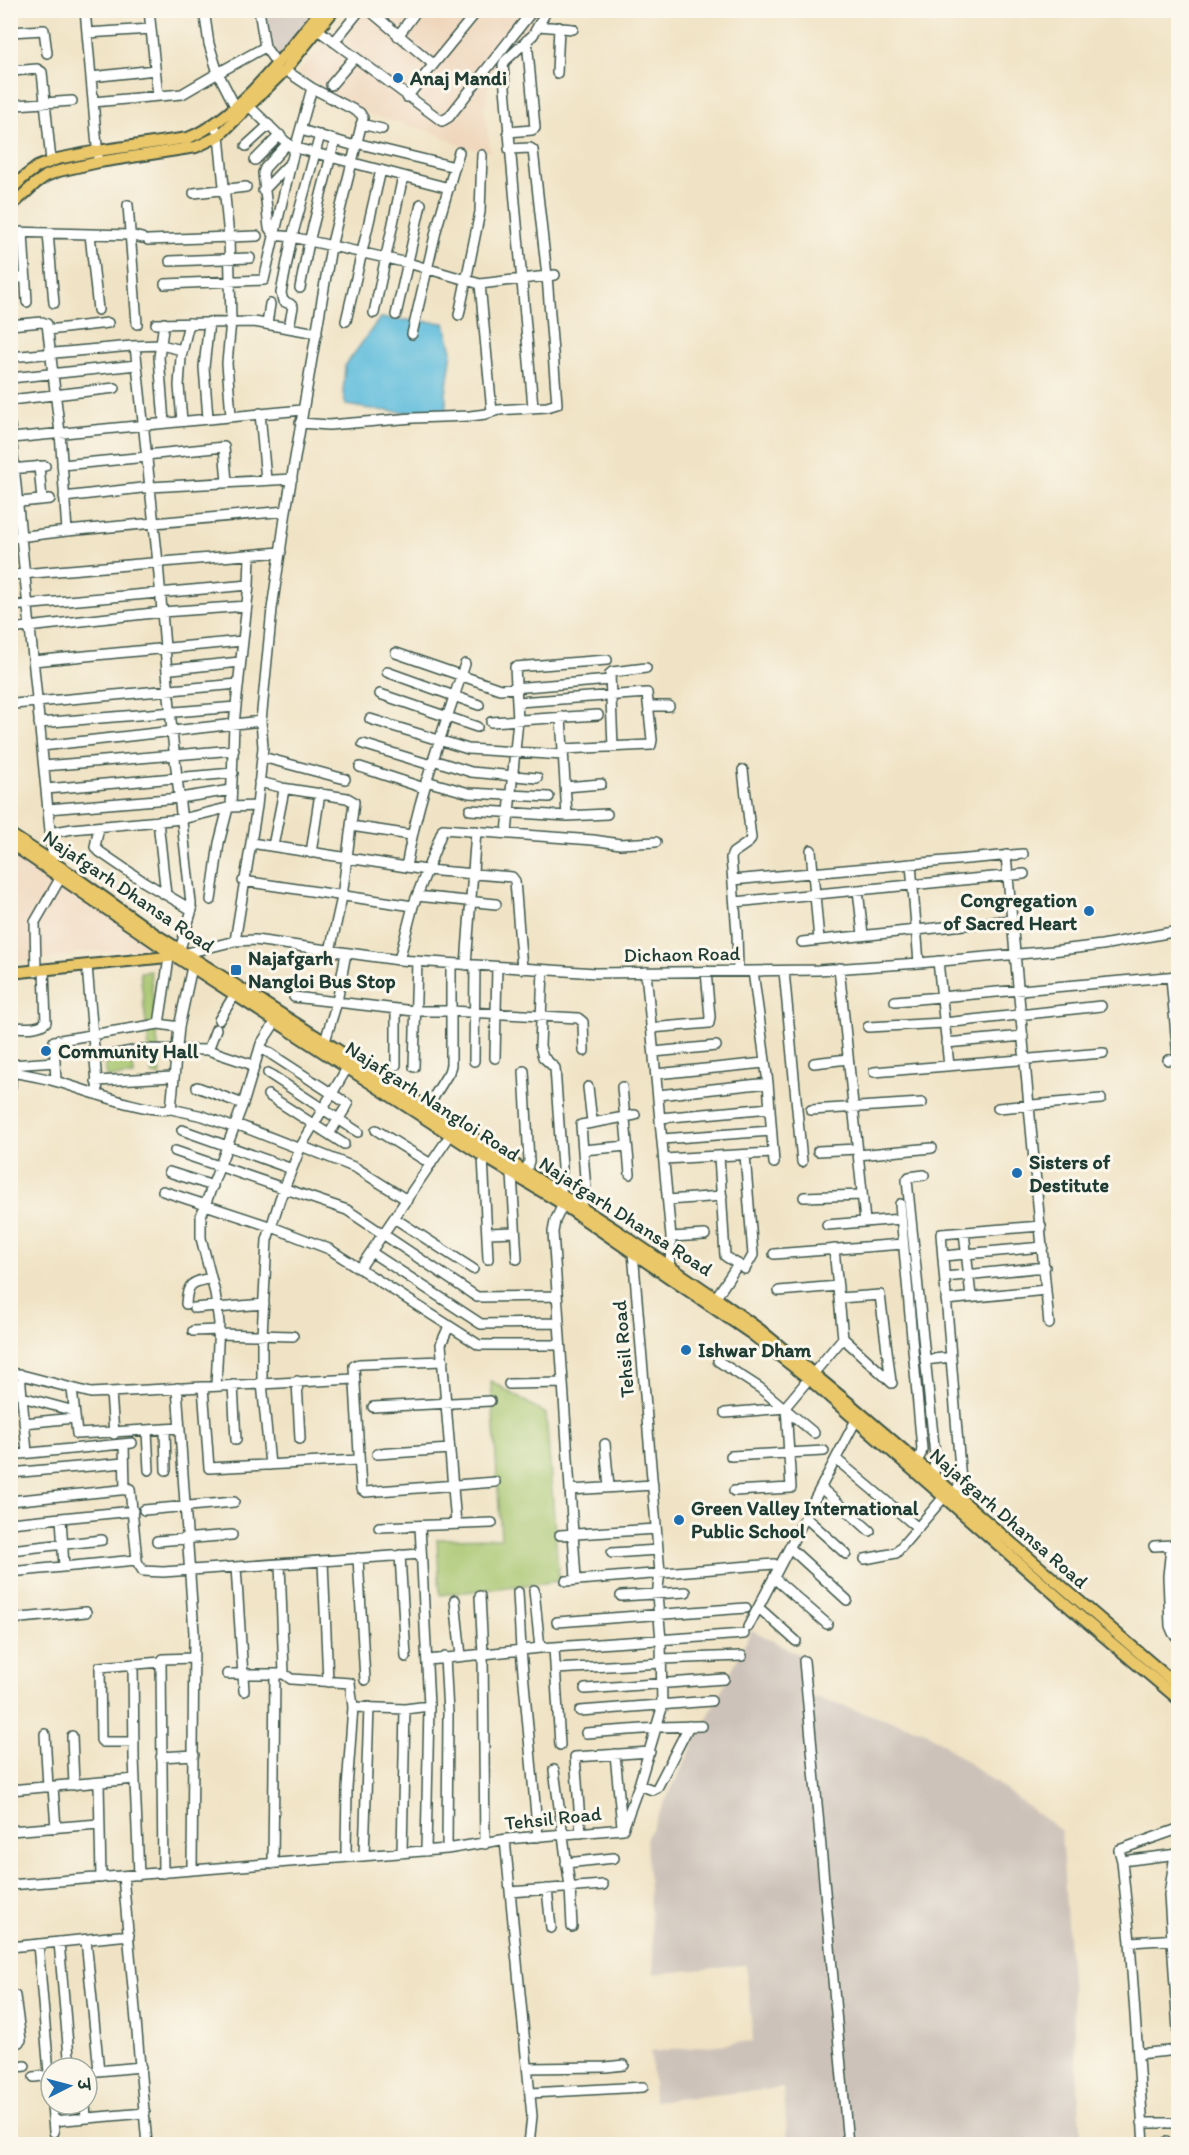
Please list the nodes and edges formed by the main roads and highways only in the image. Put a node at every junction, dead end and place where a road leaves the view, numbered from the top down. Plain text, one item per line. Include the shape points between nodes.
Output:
1 (321, 10) edge
2 (334, 10) edge
3 (314, 28) junction
4 (281, 67) junction
5 (237, 111) junction
6 (10, 191) edge
7 (10, 207) edge
8 (11, 838) edge
9 (178, 954) junction
10 (10, 974) edge
11 (350, 1063) junction
12 (453, 1130) junction
13 (563, 1199) junction
14 (670, 1272) junction
15 (811, 1377) junction
16 (927, 1474) junction
17 (1177, 1691) edge

1 - 3 main road
2 - 3 main road
3 - 4 main road
4 - 5 main road
4 - 5 main road via 250,107
5 - 6 main road via 188,138 51,161 24,177
5 - 7 main road via 219,136 196,147 99,162 46,176
8 - 9 main road via 61,877
8 - 9 main road, Najafgarh Dhansa Road via 53,861
9 - 10 main road, Dichaon Road
9 - 11 main road, Najafgarh Nangloi Road via 276,1021
9 - 11 main road, Najafgarh Dhansa Road via 325,1041
11 - 12 main road, Najafgarh Nangloi Road
11 - 12 main road, Najafgarh Dhansa Road via 427,1108
12 - 13 main road, Najafgarh Dhansa Road via 526,1172
12 - 13 main road, Najafgarh Nangloi Road via 483,1156
13 - 14 main road, Najafgarh Nangloi Road via 633,1251
13 - 14 main road, Najafgarh Dhansa Road
14 - 15 main road, Najafgarh Nangloi Road
15 - 16 main road, Najafgarh Dhansa Road
15 - 16 main road, Najafgarh Nangloi Road via 855,1420
16 - 17 main road, Najafgarh Dhansa Road via 955,1494
16 - 17 main road, Najafgarh Nangloi Road via 944,1497

